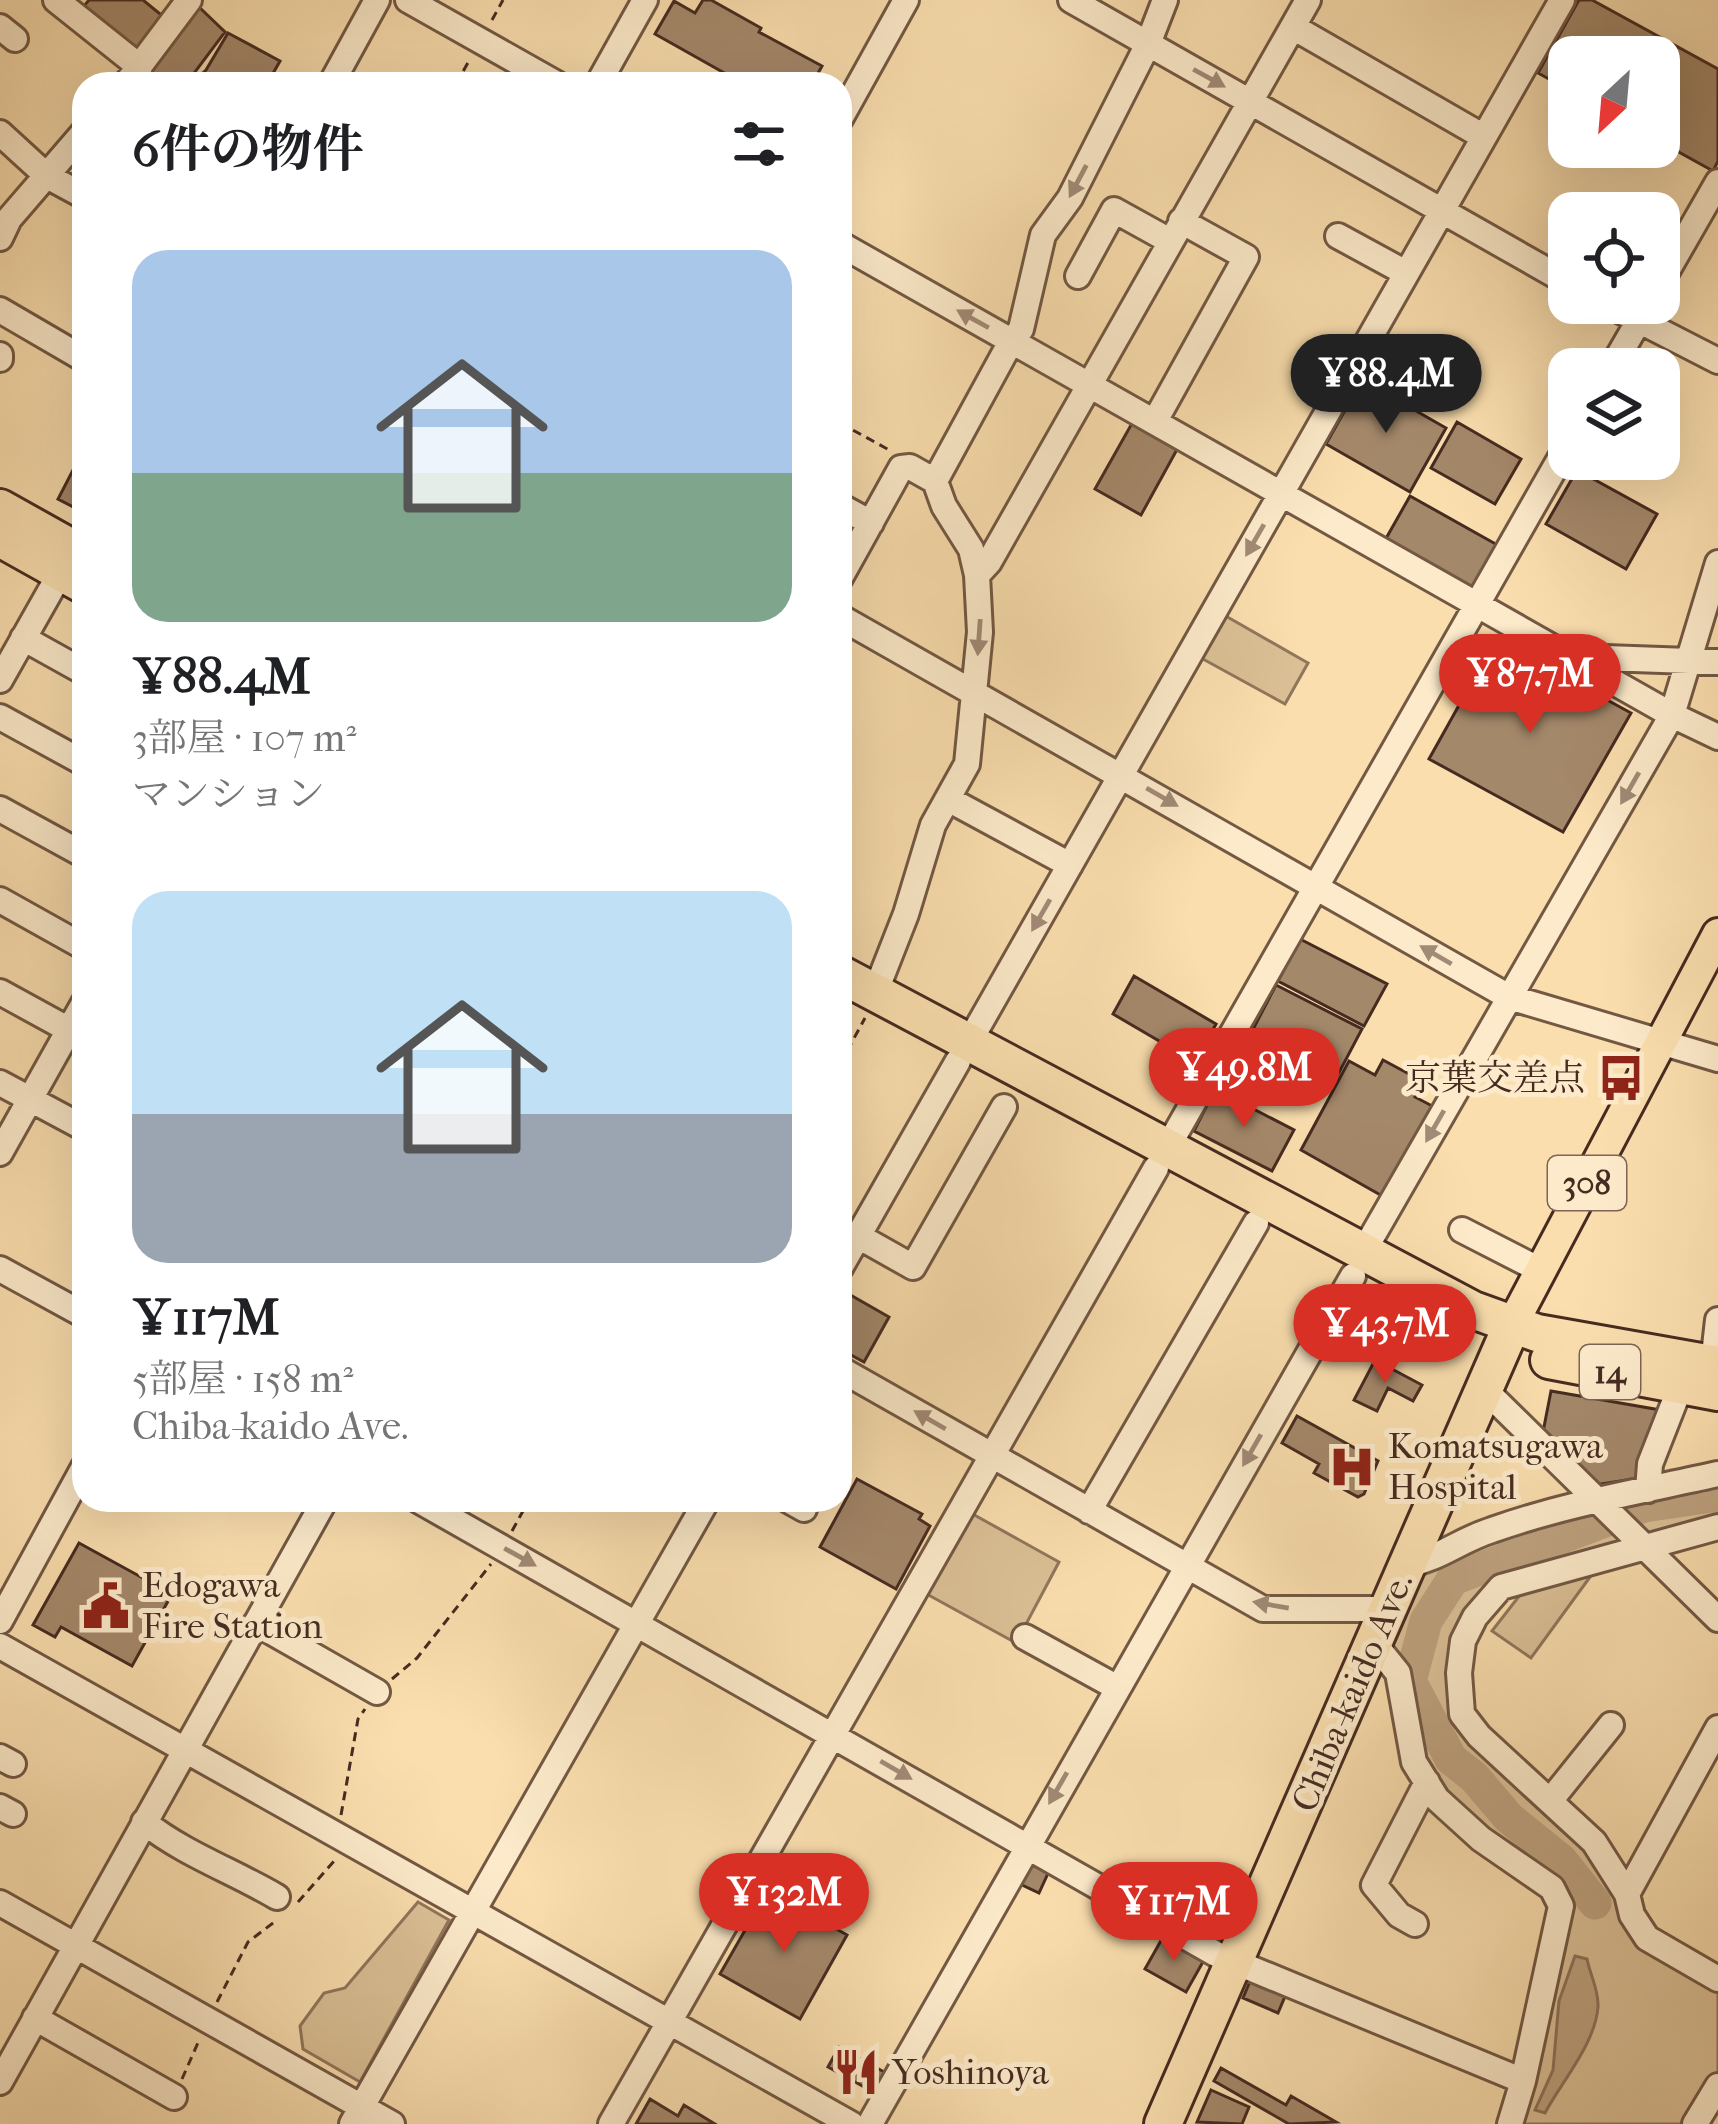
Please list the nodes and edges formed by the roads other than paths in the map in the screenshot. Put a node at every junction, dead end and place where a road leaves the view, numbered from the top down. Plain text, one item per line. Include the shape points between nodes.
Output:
1 (56, 0) edge
2 (377, 0) edge
3 (408, 0) edge
4 (645, 0) edge
5 (1071, 0) edge
6 (1165, 0) edge
7 (1308, 0) edge
8 (1562, 0) edge
9 (185, 1) edge
10 (902, 2) edge
11 (1293, 27) junction
12 (1148, 44) junction
13 (129, 72) edge
14 (136, 72) edge
15 (338, 72) edge
16 (535, 72) edge
17 (605, 72) edge
18 (852, 96) edge
19 (1250, 100) junction
20 (0, 134) edge
21 (1484, 137) junction
22 (72, 146) edge
23 (46, 176) junction
24 (1718, 182) edge
25 (72, 190) edge
26 (1442, 209) junction
27 (1176, 231) junction
28 (1338, 236) dead end
29 (0, 238) edge
30 (1680, 248) edge
31 (852, 251) edge
32 (1548, 271) edge
33 (1406, 273) junction
34 (1078, 276) dead end
35 (0, 310) edge
36 (1660, 324) edge
37 (1013, 341) junction
38 (72, 351) edge
39 (1718, 361) edge
40 (1089, 384) junction
41 (1155, 422) junction
42 (1548, 480) edge
43 (935, 481) junction
44 (1281, 493) junction
45 (0, 508) edge
46 (852, 513) edge
47 (871, 523) junction
48 (0, 538) edge
49 (72, 555) edge
50 (72, 557) edge
51 (852, 557) edge
52 (1718, 563) edge
53 (72, 565) edge
54 (977, 575) junction
55 (1478, 604) junction
56 (852, 624) edge
57 (23, 638) junction
58 (1568, 656) junction
59 (1689, 661) junction
60 (1718, 662) edge
61 (72, 665) edge
62 (0, 680) edge
63 (973, 691) junction
64 (1672, 715) junction
65 (0, 717) edge
66 (1718, 737) edge
67 (72, 756) edge
68 (1121, 774) junction
69 (948, 799) junction
70 (0, 809) edge
71 (72, 849) edge
72 (1070, 865) junction
73 (1316, 886) junction
74 (0, 900) edge
75 (1718, 934) edge
76 (72, 940) edge
77 (0, 992) edge
78 (1509, 997) junction
79 (860, 1003) edge
80 (72, 1032) edge
81 (72, 1040) edge
82 (1662, 1041) junction
83 (963, 1052) junction
84 (1718, 1059) edge
85 (0, 1083) edge
86 (30, 1099) junction
87 (1004, 1106) dead end
88 (72, 1122) edge
89 (0, 1153) edge
90 (1161, 1159) junction
91 (1256, 1222) junction
92 (1462, 1230) dead end
93 (858, 1237) junction
94 (852, 1247) edge
95 (1357, 1265) junction
96 (0, 1269) edge
97 (1540, 1270) junction
98 (72, 1308) edge
99 (1718, 1320) edge
100 (1507, 1336) junction
101 (1716, 1374) edge
102 (852, 1376) edge
103 (1681, 1385) junction
104 (1484, 1389) junction
105 (991, 1455) junction
106 (1718, 1474) edge
107 (72, 1488) edge
108 (1648, 1490) junction
109 (1604, 1503) junction
110 (1089, 1511) junction
111 (315, 1512) edge
112 (439, 1512) edge
113 (700, 1512) edge
114 (1718, 1527) edge
115 (1637, 1540) junction
116 (1407, 1565) junction
117 (1185, 1566) junction
118 (1718, 1619) edge
119 (0, 1621) edge
120 (637, 1622) junction
121 (256, 1623) junction
122 (1380, 1625) junction
123 (1025, 1637) dead end
124 (0, 1646) edge
125 (1116, 1687) junction
126 (377, 1692) road end
127 (1611, 1725) dead end
128 (1718, 1728) edge
129 (832, 1733) junction
130 (187, 1750) junction
131 (1707, 1773) edge
132 (1427, 1782) junction
133 (1550, 1801) junction
134 (144, 1822) junction
135 (1026, 1845) junction
136 (1628, 1894) junction
137 (0, 1903) edge
138 (284, 1908) road end
139 (472, 1910) junction
140 (1415, 1924) dead end
141 (76, 1944) junction
142 (1235, 1964) junction
143 (1718, 1979) edge
144 (35, 2018) junction
145 (671, 2021) junction
146 (1523, 2081) junction
147 (0, 2083) edge
148 (1718, 2086) edge
149 (174, 2097) road end
150 (356, 2115) edge
151 (1512, 2123) edge
152 (392, 2124) edge
153 (611, 2124) edge
154 (851, 2124) edge
155 (870, 2124) edge
156 (1163, 2124) edge
157 (1695, 2124) edge

1 - 13 street
2 - 15 street
3 - 16 street
4 - 17 street
5 - 12 street
6 - 12 street
7 - 11 street
8 - 21 street
9 - 14 street
10 - 18 street
11 - 19 street
11 - 21 street
12 -> 19 street
12 -> 37 street via 1043,235
19 - 26 street
19 - 27 street
20 - 23 street
21 - 26 street
22 - 23 street
23 - 25 street
23 - 29 street
24 - 30 street
26 - 32 street
26 - 33 street
27 - 34 street via 1114,210
27 - 40 street
27 - 41 street via 1246,257
28 - 33 street
37 -> 31 street
33 - 44 street
35 - 38 street
36 - 39 street
37 - 40 street
37 - 43 street
40 - 41 street
40 - 54 street
41 - 44 street
42 - 55 street
43 - 47 street via 902,468
43 - 54 street
44 - 55 street
44 -> 68 street
45 - 49 highway
46 - 47 street
47 - 51 street
48 - 50 highway
52 - 59 street
53 - 57 street
54 -> 63 street
55 - 58 street
55 - 73 street
56 - 63 street
57 - 61 street
57 - 62 street
58 - 59 street
58 - 64 street
59 - 60 street
59 - 64 street
63 - 68 street
63 - 69 street via 967,764
64 - 66 street
64 -> 78 street
65 - 67 street
68 - 72 street
68 -> 73 street
69 - 72 street
69 - 79 street via 906,914
70 - 71 street
72 -> 83 street
78 -> 73 street
73 - 90 street
74 - 76 street
75 - 82 main road, 308
77 - 80 street
78 - 82 street
78 -> 95 street
79 - 83 highway, 14
81 - 86 street
82 - 84 street
82 - 97 main road, 308
83 - 90 highway, 14
83 - 93 street
85 - 86 street
86 - 88 street
86 - 89 street
87 - 93 street via 913,1267
90 - 91 highway, 14
90 - 95 highway, 14
90 - 105 street
91 - 95 highway, 14
91 - 110 street
92 - 97 street
93 - 94 street
95 - 100 highway, 14
95 -> 117 street
96 - 98 street
97 - 100 main road, 308
99 - 101 street
100 - 101 highway, 14
100 - 103 highway, 14
100 - 104 highway, Chiba-kaido Ave.
101 - 103 highway, 14
105 -> 102 street
103 - 108 street
104 - 109 street
104 - 116 highway, Chiba-kaido Ave.
105 - 110 street
105 - 129 street
106 - 108 street
107 - 119 street
108 - 109 street
109 - 115 street
109 - 116 street via 1487,1531
110 - 117 street
111 - 121 street
112 -> 120 street
113 - 120 street
114 - 115 street
115 - 118 street
115 - 133 street via 1501,1587 1463,1641 1462,1714
116 - 122 highway, Chiba-kaido Ave.
122 -> 117 street via 1263,1609
117 - 125 street
120 - 129 street
120 - 139 street
121 - 126 street
121 - 130 street
122 - 132 street via 1414,1762
122 - 142 highway, Chiba-kaido Ave.
123 - 125 street
124 - 130 street
125 -> 135 street
127 - 133 street
128 - 131 street
129 -> 135 street
129 - 145 street
130 - 134 street
130 - 139 street
131 - 136 street
132 - 140 street via 1374,1885
132 - 146 street via 1481,1839 1552,1888 1561,1906
133 - 136 street via 1594,1842
134 - 138 street
134 - 141 street
135 - 142 street
135 - 155 street
136 - 143 street via 1647,1938
137 - 141 street
139 - 145 street
139 - 150 street
141 - 144 street
141 - 150 street
142 - 146 street
142 - 156 highway, Chiba-kaido Ave.
144 - 147 street
144 - 149 street
145 - 153 street
145 - 154 street
146 - 151 street
148 - 157 street
150 - 152 street

